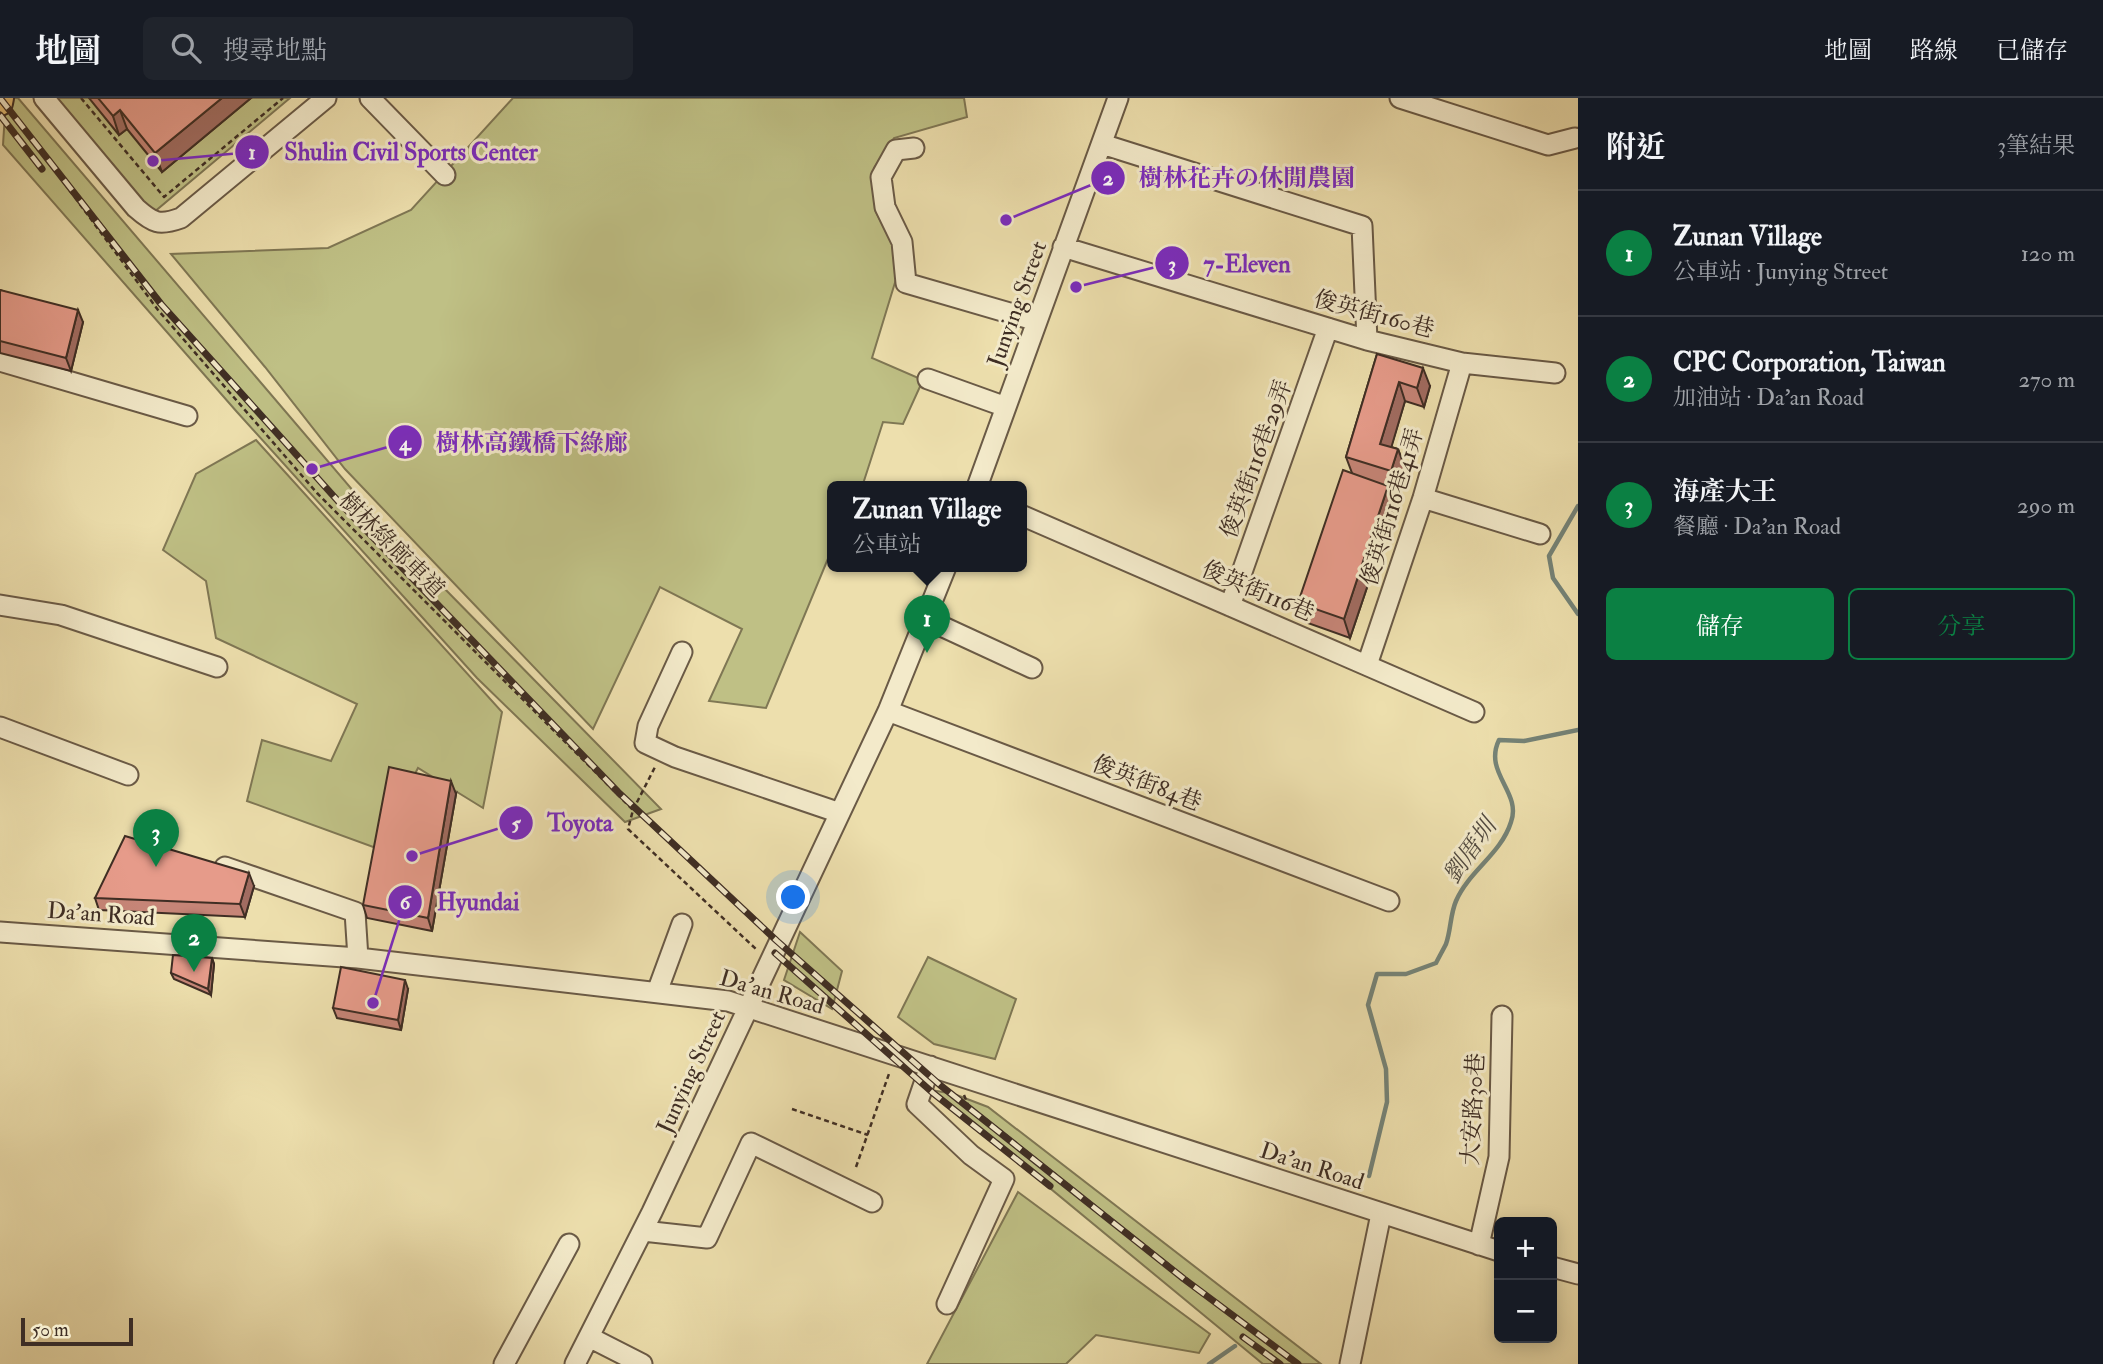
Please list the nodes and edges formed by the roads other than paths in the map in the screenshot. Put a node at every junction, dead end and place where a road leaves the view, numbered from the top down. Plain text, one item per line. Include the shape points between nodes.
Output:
1 (44, 98) edge
2 (326, 98) edge
3 (370, 98) edge
4 (1118, 98) edge
5 (1400, 98) edge
6 (1575, 138) dead end
7 (1102, 144) junction
8 (914, 148) dead end
9 (445, 175) dead end
10 (1063, 247) junction
11 (1037, 321) junction
12 (1328, 328) junction
13 (1367, 340) junction
14 (0, 361) edge
15 (1462, 363) junction
16 (1555, 373) dead end
17 (928, 379) dead end
18 (1006, 407) junction
19 (187, 416) dead end
20 (979, 481) edge
21 (1423, 498) junction
22 (1027, 517) edge
23 (1540, 534) dead end
24 (944, 572) edge
25 (0, 605) edge
26 (1230, 606) junction
27 (926, 619) junction
28 (682, 652) dead end
29 (1367, 665) junction
30 (216, 667) dead end
31 (1032, 668) dead end
32 (888, 711) junction
33 (1475, 712) dead end
34 (0, 727) edge
35 (128, 775) dead end
36 (840, 813) junction
37 (214, 863) edge
38 (1389, 901) dead end
39 (682, 924) dead end
40 (0, 932) edge
41 (358, 958) junction
42 (657, 992) junction
43 (748, 1008) junction
44 (1502, 1016) dead end
45 (930, 1066) junction
46 (872, 1202) dead end
47 (1381, 1214) junction
48 (643, 1231) junction
49 (569, 1244) dead end
50 (1479, 1245) junction
51 (1494, 1250) edge
52 (1557, 1268) edge
53 (1578, 1274) edge
54 (947, 1304) dead end
55 (589, 1337) junction
56 (504, 1364) edge
57 (575, 1364) edge
58 (642, 1364) edge
59 (1350, 1364) edge

1 - 2 street via 136,208 150,220 166,223 181,218
3 - 9 street
4 - 7 street, Junying Street
5 - 6 street via 1548,145
7 - 10 street, Junying Street
7 - 13 street via 1362,226
8 - 11 street via 896,150 881,177 885,207 902,242 906,283
10 - 11 street, Junying Street
10 - 12 street, 俊英街160巷
11 - 18 street, Junying Street
12 - 13 street, 俊英街160巷
12 - 26 street, 俊英街116巷29弄
13 - 15 street, 俊英街160巷
14 - 19 street
15 - 16 street, 俊英街160巷
15 - 21 street, 俊英街116巷41弄
17 - 18 street
18 - 20 street, Junying Street
21 - 23 street
21 - 29 street, 俊英街116巷41弄
22 - 26 street, 俊英街116巷
24 - 27 street, Junying Street
25 - 30 street via 61,615
26 - 29 street, 俊英街116巷
27 - 31 street
27 - 32 street, Junying Street
28 - 36 street via 648,726 645,743
29 - 33 street, 俊英街116巷
32 - 36 street, Junying Street
32 - 38 street, 俊英街84巷
34 - 35 street
36 - 43 street, Junying Street
37 - 41 street via 355,912
39 - 42 street
40 - 41 street, Da'an Road
41 - 42 street, Da'an Road
42 - 43 street, Da'an Road
43 - 45 street, Da'an Road
43 - 48 street, Junying Street
44 - 50 street, 大安路30巷 via 1499,1157
45 - 47 street, Da'an Road
45 - 54 street via 917,1104 1004,1179
46 - 48 street via 751,1143 707,1238
47 - 50 street, Da'an Road
47 - 59 street
48 - 55 street, Junying Street
49 - 56 street
50 - 51 street, Da'an Road
52 - 53 street
55 - 57 street, Junying Street
55 - 58 street

